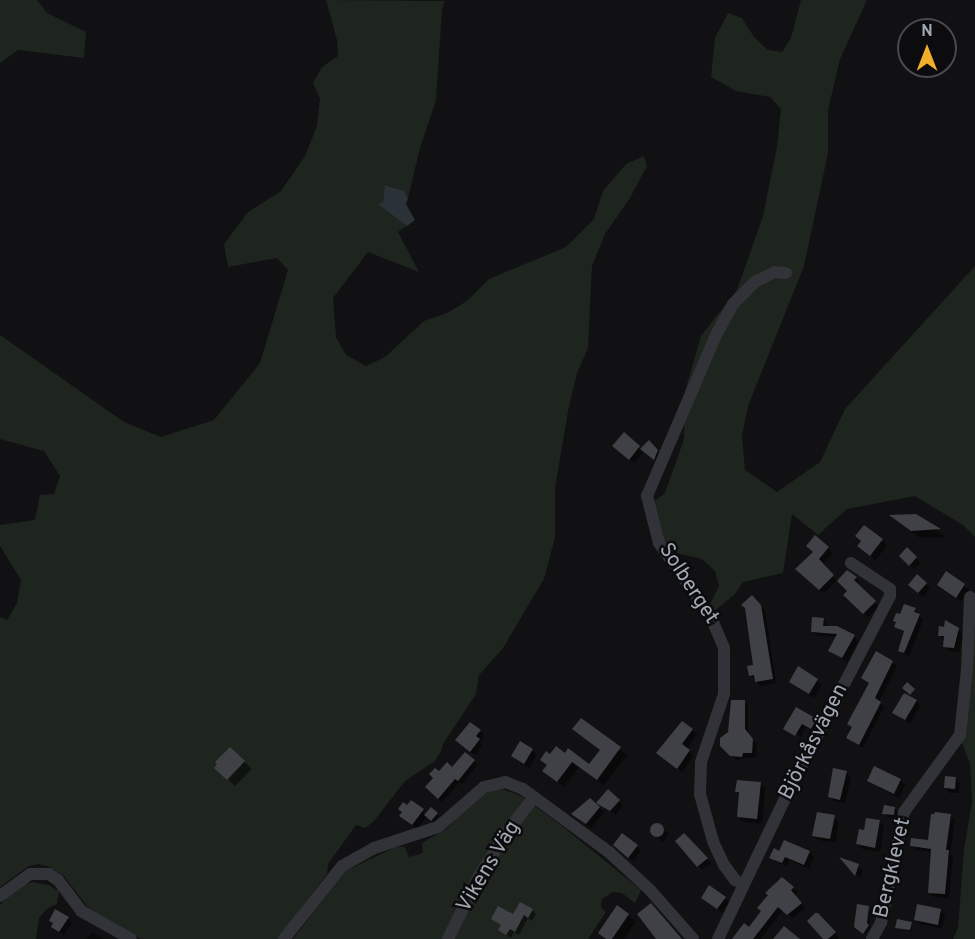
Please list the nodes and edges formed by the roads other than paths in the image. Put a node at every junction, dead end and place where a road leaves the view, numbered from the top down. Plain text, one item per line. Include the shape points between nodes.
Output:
1 (786, 273) dead end
2 (851, 563) dead end
3 (970, 597) dead end
4 (534, 797) junction
5 (743, 884) junction
6 (0, 896) edge
7 (131, 939) edge
8 (284, 939) edge
9 (447, 939) edge
10 (693, 939) edge
11 (718, 939) edge
12 (872, 939) edge

1 - 5 street, Solberget via 775,272 755,282 733,304 648,496 659,543 710,615 724,648 724,694 700,762 700,794 724,865
2 - 5 street, Björkåsvägen via 890,589 890,596
3 - 12 street, Bergklevet via 960,735 904,812 881,923
4 - 8 street via 515,784 496,782 471,797 438,827 374,848 331,876
4 - 9 street, Vikens Väg via 480,874
4 - 10 street via 635,874
5 - 11 street, Björkåsvägen
6 - 7 street via 30,874 49,874 81,911

